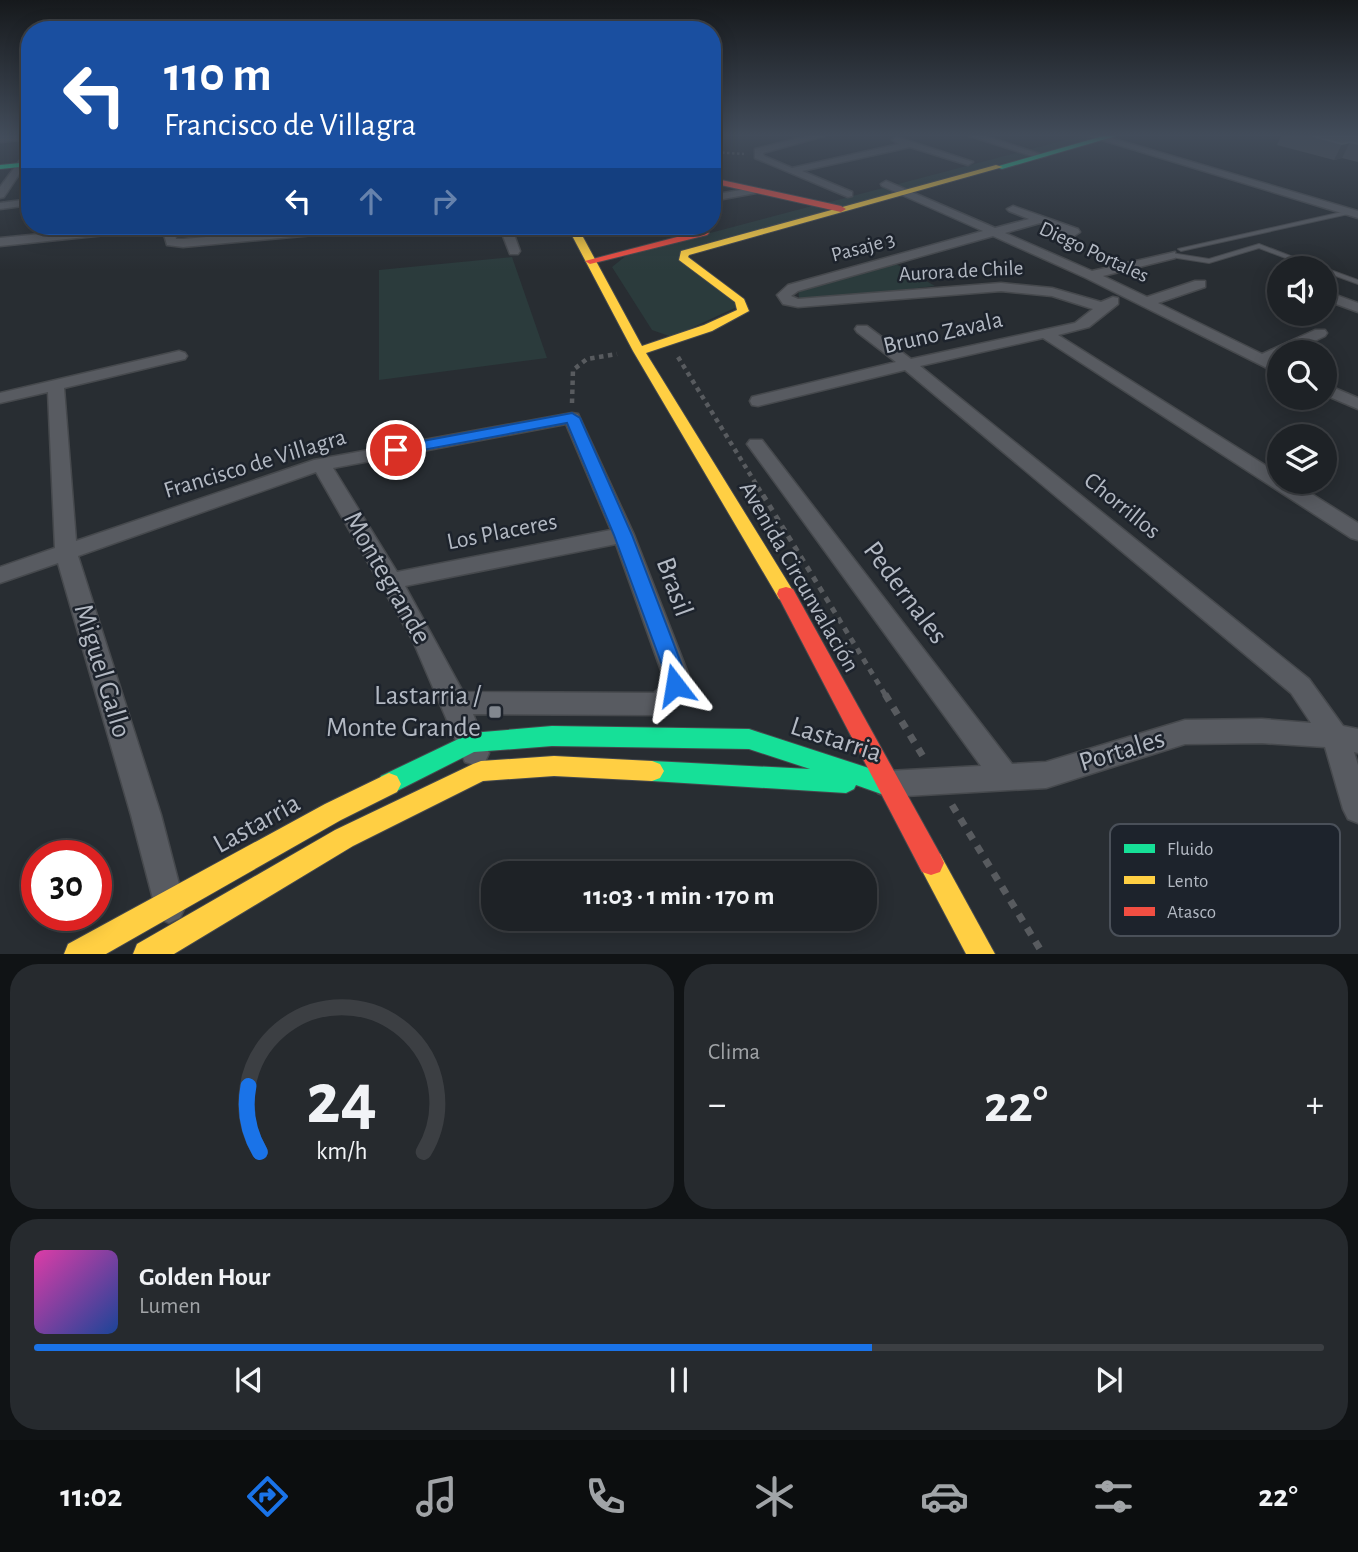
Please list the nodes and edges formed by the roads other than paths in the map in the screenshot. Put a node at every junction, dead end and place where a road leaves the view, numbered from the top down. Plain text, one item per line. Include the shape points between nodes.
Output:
1 (12, 181) edge
2 (812, 181) edge
3 (899, 181) edge
4 (946, 181) edge
5 (1245, 181) edge
6 (721, 183) edge
7 (886, 184) junction
8 (751, 191) junction
9 (907, 193) junction
10 (0, 195) edge
11 (721, 196) edge
12 (845, 201) junction
13 (21, 203) edge
14 (817, 203) junction
15 (0, 206) edge
16 (1013, 209) dead end
17 (1354, 214) edge
18 (1041, 219) junction
19 (721, 228) edge
20 (993, 231) junction
21 (1074, 232) dead end
22 (52, 235) edge
23 (169, 235) edge
24 (270, 235) edge
25 (508, 235) edge
26 (577, 235) edge
27 (692, 235) edge
28 (0, 242) edge
29 (514, 251) dead end
30 (1176, 252) junction
31 (1286, 256) edge
32 (590, 261) junction
33 (1337, 274) edge
34 (1091, 275) junction
35 (1358, 282) edge
36 (1200, 284) dead end
37 (1130, 294) junction
38 (1337, 299) edge
39 (820, 302) joint
40 (1146, 302) junction
41 (1101, 307) junction
42 (1358, 307) edge
43 (1086, 324) junction
44 (862, 329) dead end
45 (1320, 333) dead end
46 (1048, 335) junction
47 (639, 351) junction
48 (179, 356) dead end
49 (1087, 360) junction
50 (1262, 360) junction
51 (1267, 362) edge
52 (908, 364) junction
53 (56, 385) junction
54 (1337, 394) edge
55 (0, 398) edge
56 (758, 401) dead end
57 (1358, 404) edge
58 (572, 418) joint
59 (755, 444) dead end
60 (321, 464) junction
61 (1358, 533) edge
62 (623, 535) junction
63 (65, 552) junction
64 (0, 575) edge
65 (391, 581) junction
66 (457, 703) junction
67 (1347, 739) edge
68 (471, 743) junction
69 (481, 771) junction
70 (1006, 778) junction
71 (887, 785) junction
72 (1358, 809) edge
73 (167, 903) junction
74 (178, 945) edge
75 (78, 954) edge
76 (146, 954) edge
77 (981, 954) edge

1 - 10 street
2 - 12 street
3 - 7 main road
4 - 9 main road
5 - 17 street
6 - 8 main road
7 - 9 street, Diego Portales
7 - 12 main road
8 - 11 street
8 - 14 main road
9 - 12 main road
9 - 20 street, Diego Portales
12 - 14 main road
12 - 47 main road via 684,254 683,258 740,301 743,311
13 - 15 street
14 - 19 main road
16 - 18 street
17 - 30 lane
18 - 20 street
18 - 21 street
20 - 34 street, Diego Portales
20 - 39 street, Pasaje 3 via 793,288 784,295 798,303
22 - 28 street
23 - 24 street via 171,242 183,243
25 - 29 street
26 - 32 main road, Avenida Circunvalación
27 - 32 main road
30 - 31 lane via 1209,261 1259,246
30 - 34 street
32 - 47 main road, Avenida Circunvalación
33 - 35 lane
34 - 37 street, Diego Portales
36 - 40 street
37 - 40 street, Diego Portales
37 - 41 street
38 - 42 street
39 - 41 street, Aurora de Chile via 1031,287
40 - 50 street, Diego Portales
41 - 43 street
43 - 46 street, Bruno Zavala
43 - 49 street via 1083,345
44 - 52 street, Chorrillos
45 - 50 street
46 - 49 street
46 - 52 street, Bruno Zavala
47 - 71 main road, Avenida Circunvalación via 785,590
48 - 53 street
49 - 61 street
50 - 51 street, Diego Portales
52 - 56 street, Bruno Zavala
52 - 67 street, Chorrillos via 1300,686
53 - 55 street
53 - 63 street, Miguel Gallo
54 - 57 street
58 - 60 street, Francisco de Villagra
58 - 62 street, Brasil
59 - 70 street, Pedernales
60 - 63 street, Francisco de Villagra
60 - 65 street, Montegrande
62 - 65 street, Los Placeres
62 - 66 street, Brasil via 676,676 671,694 658,704
63 - 64 street, Francisco de Villagra
63 - 73 street, Miguel Gallo via 146,815
65 - 66 street, Montegrande
66 - 68 street, Montegrande
67 - 70 street, Portales via 1262,731 1185,732 1046,775
67 - 72 street, Chorrillos
68 - 69 street, Montegrande
68 - 71 main road, Lastarria via 552,736 749,739
68 - 73 main road, Lastarria
69 - 71 main road, Lastarria via 554,766
69 - 74 main road, Lastarria via 344,838
70 - 71 street, Portales
71 - 77 main road, Avenida Circunvalación
73 - 74 street, Miguel Gallo
73 - 75 main road, Lastarria
74 - 76 main road, Lastarria

